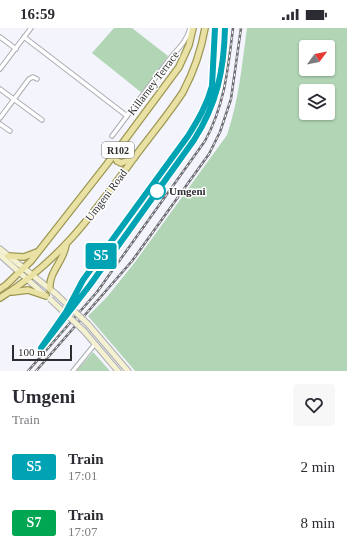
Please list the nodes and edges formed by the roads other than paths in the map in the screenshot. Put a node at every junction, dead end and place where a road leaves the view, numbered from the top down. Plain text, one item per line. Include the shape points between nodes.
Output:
1 (31, 28) edge
2 (190, 28) edge
3 (193, 28) edge
4 (205, 28) edge
5 (0, 37) edge
6 (24, 37) junction
7 (16, 49) junction
8 (0, 69) edge
9 (37, 79) dead end
10 (0, 89) edge
11 (14, 100) junction
12 (127, 116) junction
13 (0, 118) edge
14 (42, 120) dead end
15 (0, 124) edge
16 (10, 131) dead end
17 (112, 136) dead end
18 (114, 154) junction
19 (134, 158) junction
20 (66, 245) junction
21 (0, 249) edge
22 (40, 250) junction
23 (0, 255) edge
24 (8, 256) junction
25 (22, 271) junction
26 (30, 278) junction
27 (0, 289) edge
28 (50, 289) junction
29 (9, 293) junction
30 (0, 298) edge
31 (48, 298) junction
32 (95, 344) junction
33 (73, 371) edge
34 (118, 371) edge
35 (128, 371) edge

1 - 6 street
2 - 12 street, Killarney Terrace via 184,43 172,55
3 - 18 main road, Umgeni Road / R102 via 179,67
4 - 19 main road, Umgeni Road / R102 via 195,68 183,92
5 - 7 street
6 - 7 street
6 - 12 street
7 - 8 street
9 - 11 street via 30,79
10 - 11 street
11 - 13 street
11 - 14 street
12 - 17 street, Killarney Terrace
15 - 16 street
18 - 19 main road via 121,163
18 - 22 main road, Umgeni Road / R102
19 - 20 main road, Umgeni Road / R102
20 - 26 main road, Umgeni Road / R102
20 - 28 main road via 64,255 50,281
21 - 24 street
22 - 24 main road via 24,257
22 - 25 main road, Umgeni Road / R102
23 - 25 street
24 - 25 street
25 - 26 street
25 - 27 main road, Umgeni Road / R102
26 - 28 street
26 - 29 main road, Umgeni Road / R102
26 - 31 street
28 - 35 street, bridge via 88,324
29 - 30 main road, Umgeni Road / R102
29 - 31 main road via 28,290
31 - 32 street, bridge
32 - 33 street
32 - 34 street

